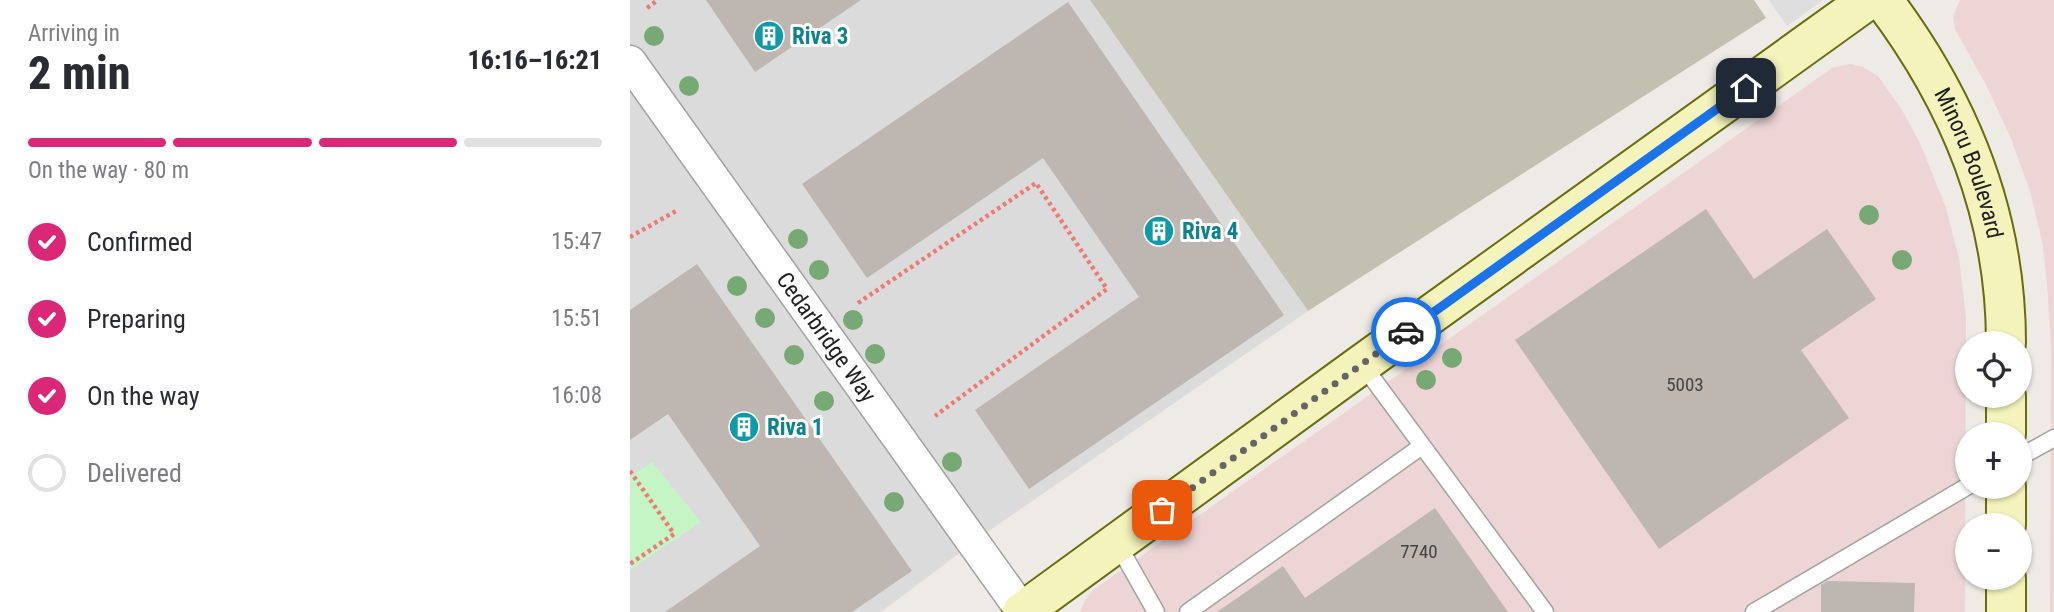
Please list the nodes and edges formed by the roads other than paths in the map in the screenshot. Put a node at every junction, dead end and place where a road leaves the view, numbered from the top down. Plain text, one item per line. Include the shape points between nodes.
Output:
1 (1868, 0) edge
2 (1883, 0) edge
3 (630, 62) edge
4 (2005, 331) edge
5 (1362, 364) junction
6 (2054, 438) edge
7 (1422, 446) junction
8 (2032, 450) edge
9 (1955, 494) edge
10 (1117, 543) junction
11 (2006, 590) edge
12 (1023, 612) edge
13 (1156, 612) edge
14 (1188, 612) edge
15 (1545, 612) edge
16 (1754, 612) edge
17 (2006, 612) edge

1 - 5 street
2 - 4 street, Minoru Boulevard via 1925,61 1976,167 1999,251
3 - 12 street, Cedarbridge Way
5 - 7 lane
5 - 10 street
6 - 8 lane
7 - 14 lane
7 - 15 lane
9 - 16 lane
10 - 12 street
10 - 13 lane
11 - 17 street

